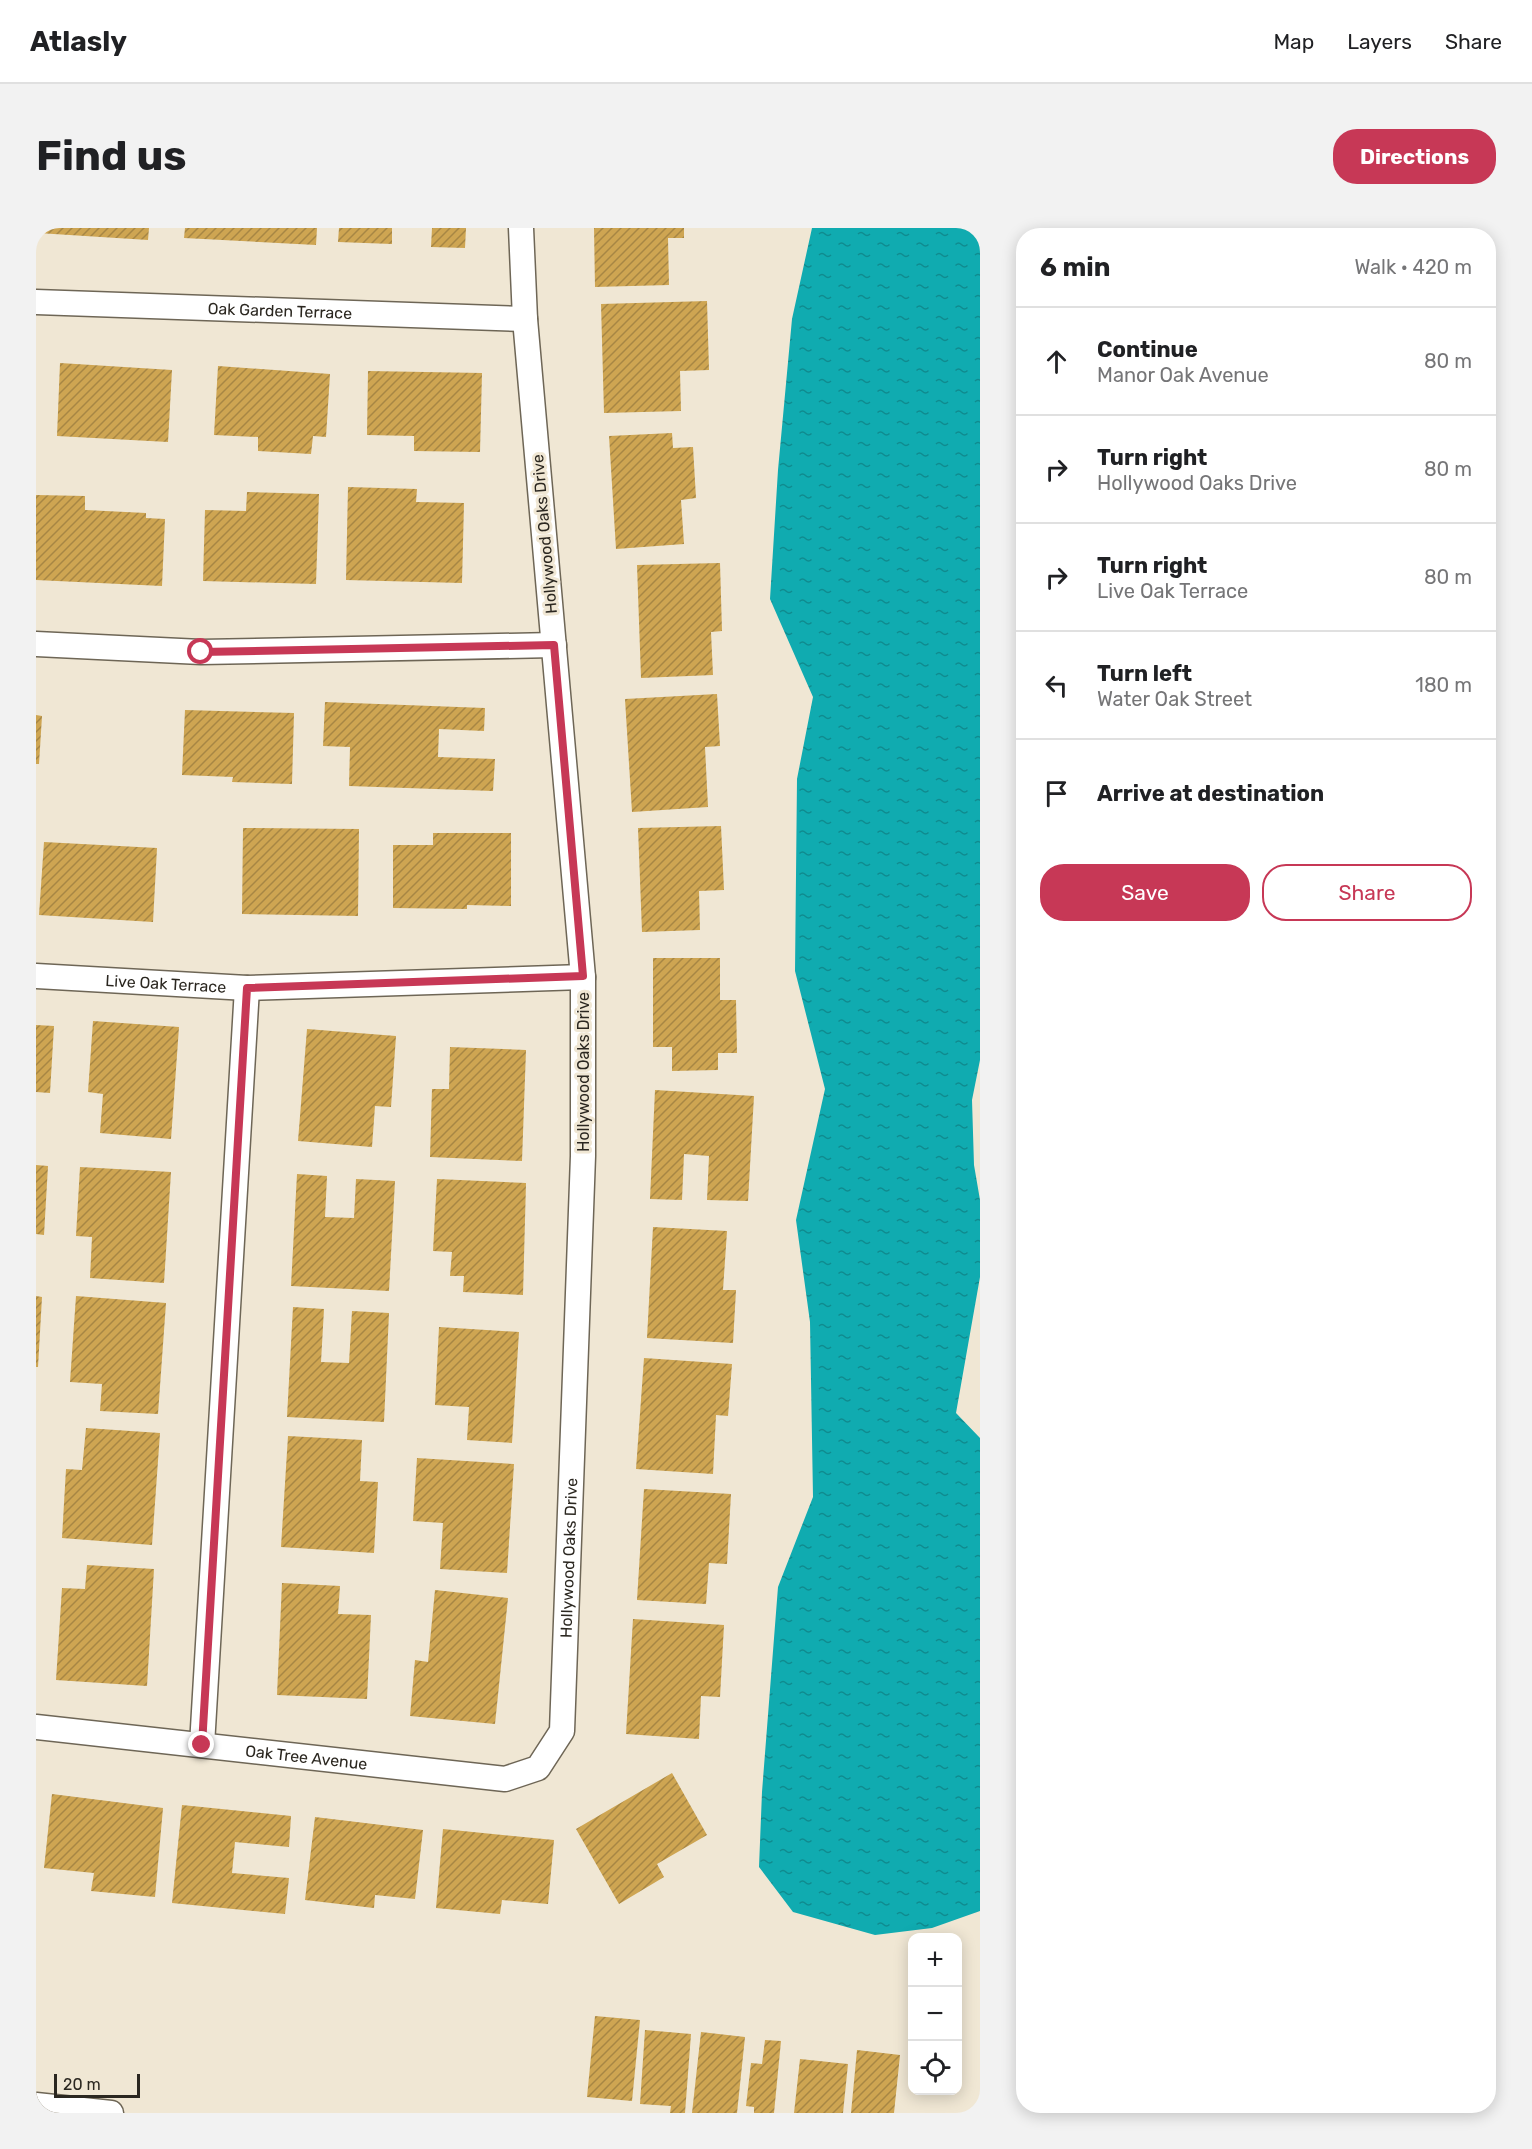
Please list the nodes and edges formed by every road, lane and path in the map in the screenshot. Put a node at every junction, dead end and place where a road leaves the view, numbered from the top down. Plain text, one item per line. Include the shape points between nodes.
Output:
1 (521, 228) edge
2 (36, 302) edge
3 (525, 319) junction
4 (36, 644) edge
5 (554, 645) junction
6 (36, 976) edge
7 (583, 976) junction
8 (247, 988) junction
9 (36, 1727) edge
10 (202, 1745) junction
11 (538, 1768) joint
12 (36, 2105) edge
13 (111, 2113) edge

1 - 3 street, Hollywood Oaks Drive
2 - 3 street, Oak Garden Terrace
3 - 5 street, Hollywood Oaks Drive
4 - 5 street via 201,652
5 - 7 street, Hollywood Oaks Drive
6 - 8 street, Live Oak Terrace
7 - 8 street, Live Oak Terrace
7 - 11 street, Hollywood Oaks Drive via 582,1168 562,1731
8 - 10 street
9 - 10 street, Oak Tree Avenue
10 - 11 street, Oak Tree Avenue via 505,1779
12 - 13 street

